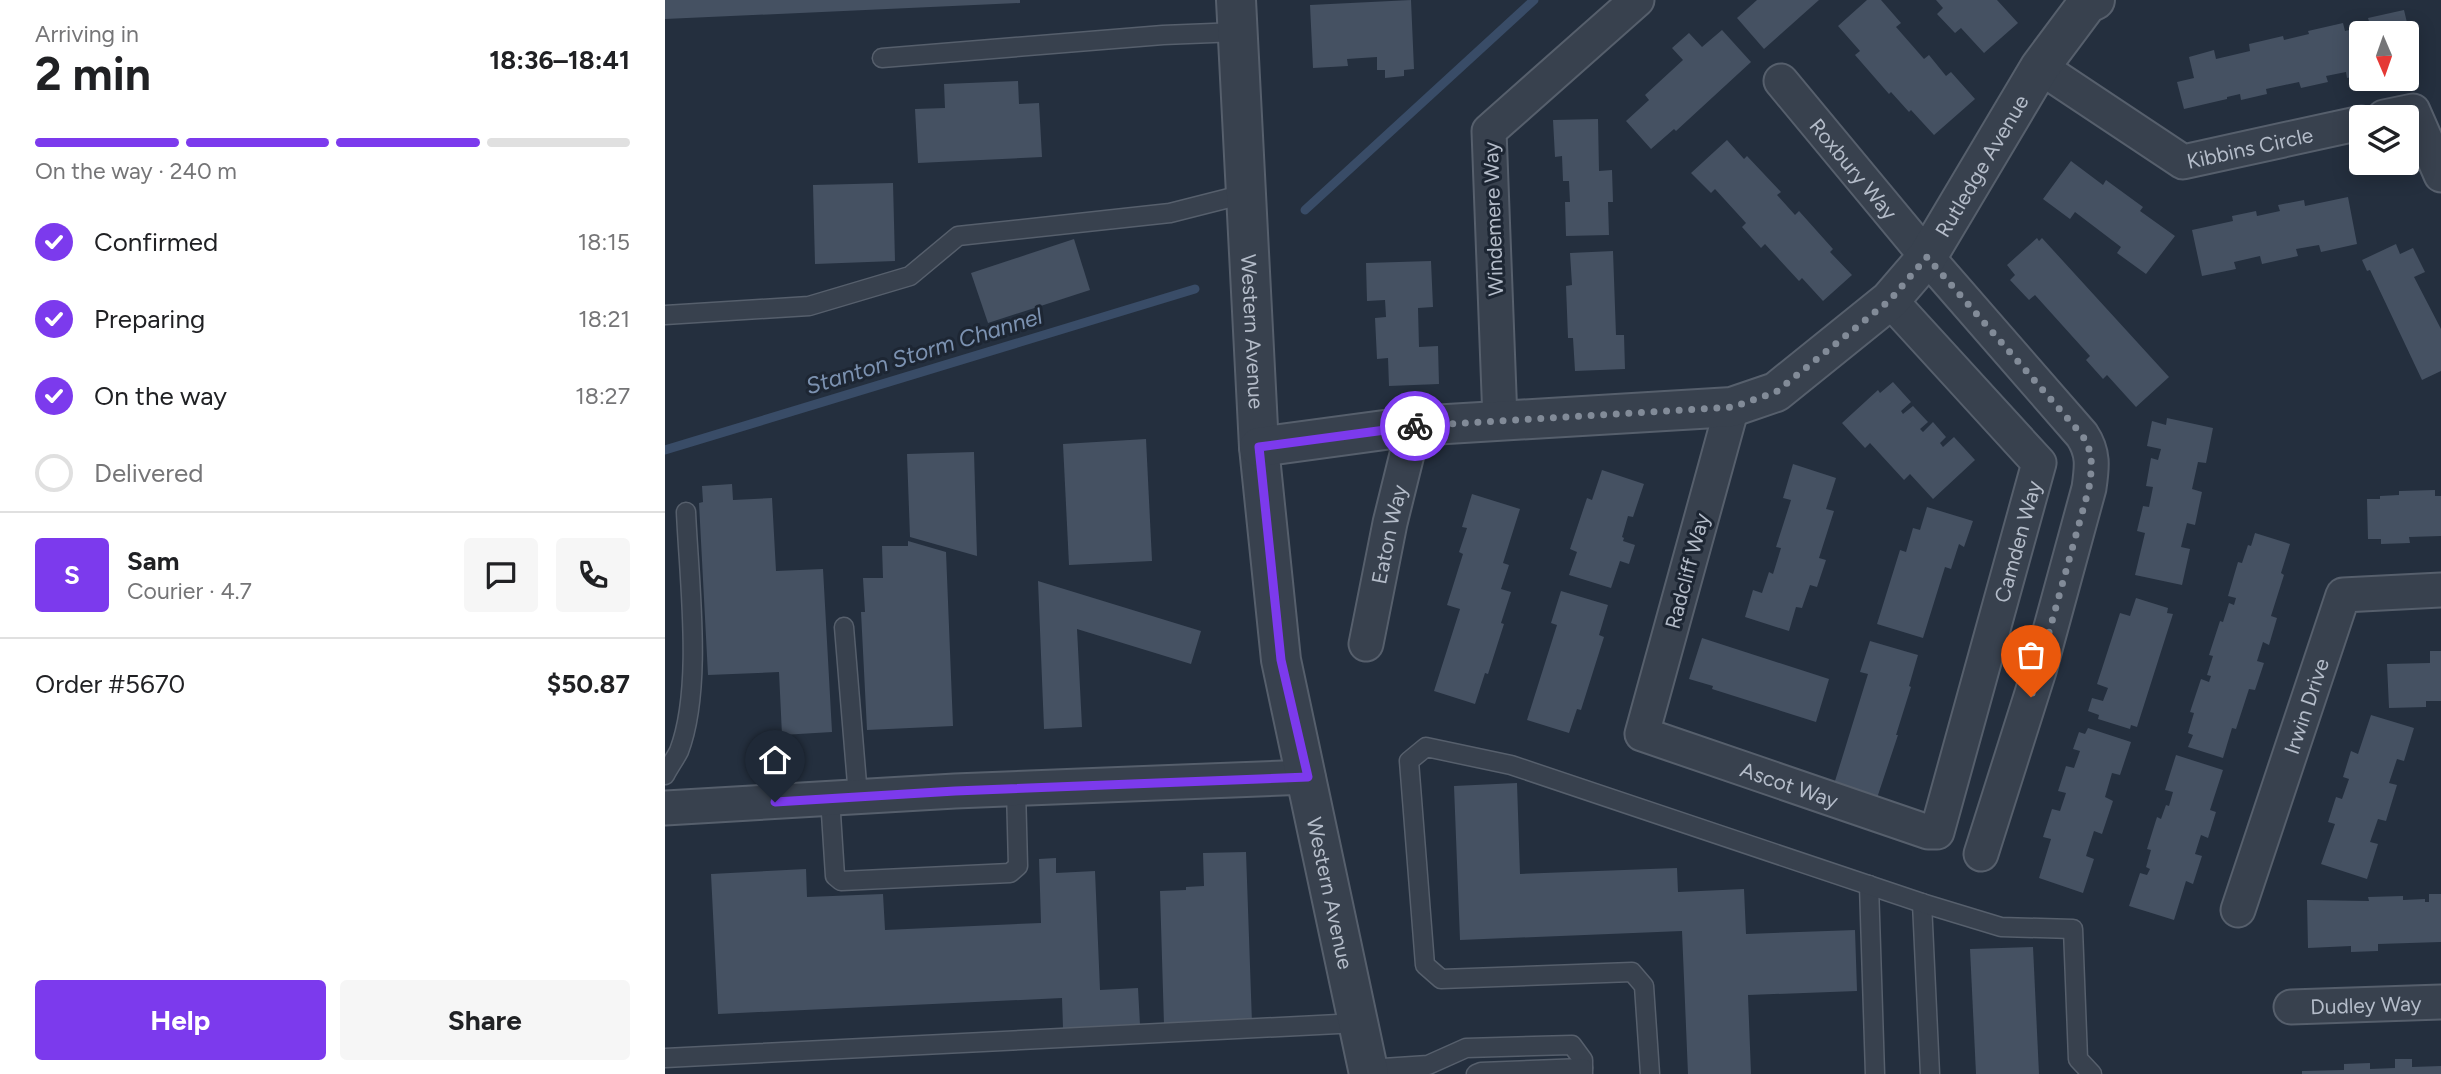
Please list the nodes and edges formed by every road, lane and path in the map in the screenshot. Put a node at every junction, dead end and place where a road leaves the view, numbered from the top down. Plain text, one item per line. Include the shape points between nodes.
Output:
1 (1637, 0) edge
2 (2089, 1) edge
3 (1237, 16) edge
4 (882, 58) dead end
5 (2040, 66) junction
6 (1781, 81) dead end
7 (2349, 125) edge
8 (2419, 125) edge
9 (2441, 175) edge
10 (1245, 194) junction
11 (1927, 257) junction
12 (1890, 300) junction
13 (665, 314) edge
14 (1733, 407) junction
15 (1500, 420) junction
16 (1414, 426) junction
17 (1259, 447) junction
18 (686, 512) dead end
19 (2441, 590) edge
20 (844, 626) dead end
21 (1366, 644) dead end
22 (1642, 734) joint
23 (665, 775) edge
24 (1308, 777) junction
25 (1016, 789) junction
26 (844, 797) junction
27 (665, 808) edge
28 (1937, 832) joint
29 (1981, 855) dead end
30 (1869, 885) junction
31 (1922, 903) junction
32 (2238, 909) dead end
33 (2441, 1002) edge
34 (2291, 1007) dead end
35 (1358, 1023) junction
36 (665, 1058) edge
37 (1368, 1071) edge
38 (1583, 1071) edge
39 (1476, 1074) edge
40 (1650, 1074) edge
41 (1875, 1074) edge
42 (1930, 1074) edge
43 (2092, 1074) edge

1 - 15 street, Windemere Way via 1489,131
2 - 5 street, Rutledge Avenue
3 - 4 lane via 1163,35
3 - 10 street, Western Avenue
5 - 7 street, Kibbins Circle via 2183,162
5 - 11 street, Rutledge Avenue
6 - 11 street, Roxbury Way
8 - 9 street
10 - 13 lane via 1170,213 957,236 910,276 809,306
10 - 17 street, Western Avenue
11 - 12 street, Rutledge Avenue
11 - 29 street, Roxbury Way via 2082,435 2093,457 2089,488 2039,671
12 - 14 street, Rutledge Avenue via 1776,392
12 - 28 street, Camden Way via 2039,463
14 - 15 street, Rutledge Avenue
14 - 22 street, Radcliff Way
15 - 16 street, Rutledge Avenue
16 - 17 street, Rutledge Avenue
16 - 21 street, Eaton Way
17 - 24 street, Western Avenue via 1281,660
18 - 23 lane via 690,706 678,752
19 - 32 street, Irwin Drive via 2343,595
20 - 26 lane
22 - 28 street, Ascot Way
24 - 25 street
24 - 35 street, Western Avenue
25 - 26 street
25 - 26 lane via 1017,866 1010,873 841,881 835,876
26 - 27 street
30 - 31 lane
30 - 40 lane via 1511,765 1426,747 1409,761 1425,965 1441,979 1632,972 1644,986
30 - 41 lane
31 - 42 lane
31 - 43 lane via 2001,927 2073,929 2078,1059
33 - 34 street, Dudley Way
35 - 36 lane
35 - 37 street, Western Avenue
37 - 38 lane via 1428,1065 1466,1048 1572,1045 1583,1060
38 - 39 lane

